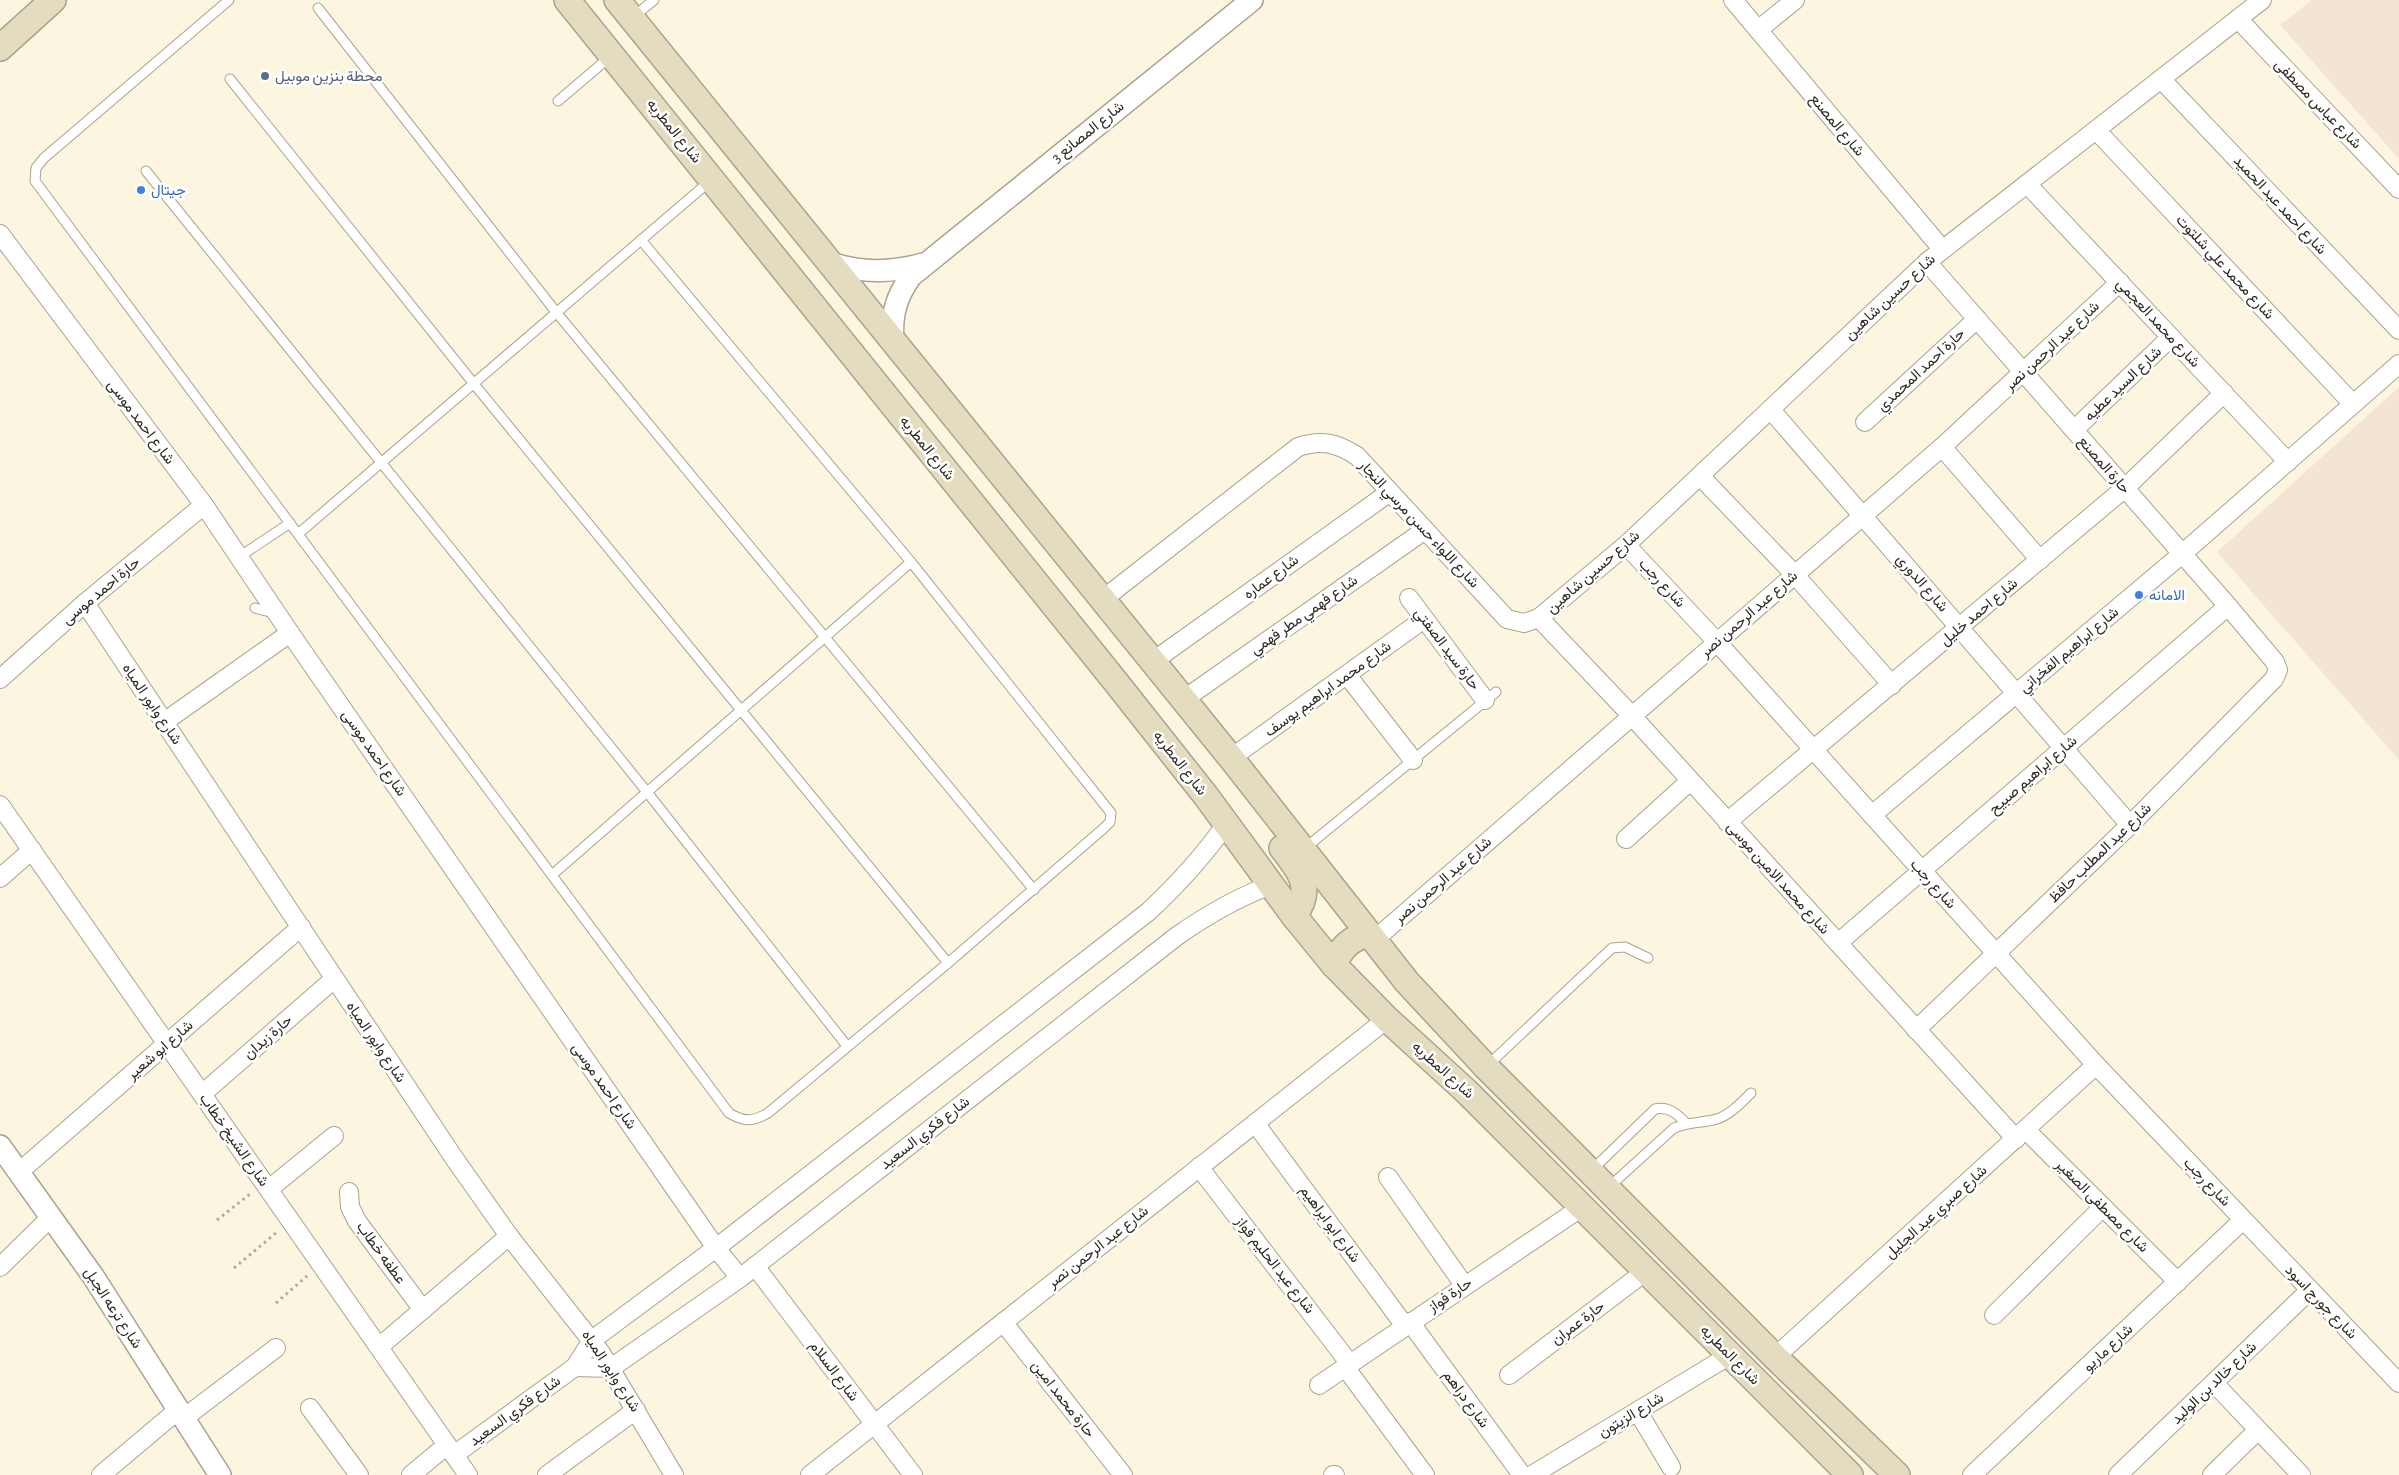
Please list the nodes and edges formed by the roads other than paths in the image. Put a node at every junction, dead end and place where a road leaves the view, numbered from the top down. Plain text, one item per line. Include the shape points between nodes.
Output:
1 (53, 0) edge
2 (229, 0) edge
3 (567, 0) edge
4 (654, 0) edge
5 (1252, 0) edge
6 (1733, 0) edge
7 (1795, 0) edge
8 (2262, 0) edge
9 (318, 8) dead end
10 (625, 9) edge
11 (2238, 19) junction
12 (1758, 30) junction
13 (0, 48) edge
14 (613, 55) junction
15 (230, 79) dead end
16 (2161, 79) junction
17 (558, 101) dead end
18 (2096, 130) junction
19 (146, 171) dead end
20 (712, 179) junction
21 (2027, 184) junction
22 (2399, 189) edge
23 (0, 234) edge
24 (641, 240) junction
25 (1942, 249) junction
26 (1927, 262) junction
27 (830, 263) junction
28 (923, 264) junction
29 (2120, 282) junction
30 (556, 312) junction
31 (1977, 319) junction
32 (2399, 330) edge
33 (2171, 337) junction
34 (893, 341) junction
35 (2399, 364) edge
36 (2024, 373) junction
37 (474, 384) junction
38 (2224, 394) junction
39 (2353, 404) junction
40 (1771, 410) junction
41 (1865, 422) dead end
42 (2074, 430) junction
43 (1942, 447) junction
44 (2288, 462) junction
45 (381, 463) junction
46 (1700, 476) junction
47 (2125, 488) junction
48 (1390, 492) junction
49 (204, 505) junction
50 (1863, 516) junction
51 (290, 523) junction
52 (1425, 530) junction
53 (298, 534) junction
54 (1626, 545) junction
55 (2182, 554) junction
56 (239, 557) junction
57 (2040, 560) junction
58 (911, 562) junction
59 (1795, 575) junction
60 (1409, 598) dead end
61 (1102, 600) junction
62 (85, 603) junction
63 (2228, 606) junction
64 (255, 608) dead end
65 (277, 613) junction
66 (1539, 618) junction
67 (1424, 619) junction
68 (1961, 628) junction
69 (290, 633) junction
70 (825, 637) junction
71 (1717, 642) junction
72 (1152, 662) junction
73 (2278, 670) joint
74 (1347, 675) junction
75 (0, 679) edge
76 (1892, 685) junction
77 (2016, 694) junction
78 (1491, 696) joint
79 (1183, 700) junction
80 (741, 710) junction
81 (1632, 716) junction
82 (164, 722) junction
83 (2063, 748) junction
84 (1814, 750) junction
85 (1231, 758) junction
86 (1413, 760) junction
87 (1690, 781) junction
88 (647, 792) junction
89 (1268, 804) junction
90 (0, 805) edge
91 (1872, 815) junction
92 (1727, 822) junction
93 (1226, 824) junction
94 (2130, 825) junction
95 (1626, 839) dead end
96 (1304, 849) junction
97 (32, 850) junction
98 (1922, 871) junction
99 (552, 875) junction
100 (0, 878) edge
101 (1270, 886) junction
102 (1034, 890) junction
103 (1294, 916) junction
104 (301, 928) junction
105 (1371, 937) junction
106 (1838, 943) junction
107 (1996, 954) junction
108 (1648, 958) dead end
109 (948, 963) junction
110 (1334, 965) junction
111 (334, 979) junction
112 (1387, 1019) junction
113 (1916, 1030) junction
114 (167, 1044) junction
115 (847, 1046) junction
116 (2096, 1066) junction
117 (1486, 1067) junction
118 (1751, 1093) dead end
119 (202, 1094) junction
120 (1255, 1123) junction
121 (1686, 1123) junction
122 (2020, 1134) junction
123 (334, 1136) dead end
124 (0, 1146) edge
125 (1199, 1167) junction
126 (18, 1172) junction
127 (1388, 1177) dead end
128 (1599, 1180) junction
129 (266, 1186) junction
130 (349, 1192) dead end
131 (1582, 1207) junction
132 (2103, 1207) junction
133 (51, 1217) junction
134 (2244, 1220) junction
135 (509, 1236) junction
136 (716, 1248) junction
137 (755, 1266) junction
138 (0, 1267) edge
139 (1646, 1271) junction
140 (740, 1278) junction
141 (2178, 1282) junction
142 (1464, 1285) junction
143 (2310, 1290) junction
144 (423, 1310) junction
145 (1994, 1315) dead end
146 (1003, 1322) junction
147 (1408, 1324) junction
148 (592, 1340) junction
149 (379, 1347) junction
150 (276, 1348) dead end
151 (1730, 1355) junction
152 (1775, 1358) junction
153 (1348, 1365) junction
154 (575, 1367) junction
155 (611, 1368) junction
156 (1509, 1375) dead end
157 (2214, 1383) junction
158 (2399, 1383) edge
159 (1320, 1385) dead end
160 (310, 1408) dead end
161 (636, 1410) junction
162 (1638, 1412) junction
163 (181, 1414) junction
164 (875, 1424) junction
165 (2258, 1430) junction
166 (450, 1450) junction
167 (1671, 1466) dead end
168 (104, 1474) edge
169 (912, 1474) edge
170 (1538, 1474) edge
171 (220, 1475) edge
172 (359, 1475) edge
173 (411, 1475) edge
174 (468, 1475) edge
175 (547, 1475) edge
176 (674, 1475) edge
177 (810, 1475) edge
178 (1123, 1475) edge
179 (1425, 1475) edge
180 (1522, 1475) edge
181 (1850, 1475) edge
182 (1897, 1475) edge
183 (1972, 1475) edge
184 (2118, 1475) edge
185 (2212, 1475) edge
186 (2301, 1475) edge

1 - 13 main road
2 - 51 lane via 44,158 36,168 35,181
3 - 14 main road, شارع المطريه
4 - 10 lane
5 - 28 street, شارع المصانع 3
6 - 12 street, شارع المصنع
7 - 12 street
8 - 11 street, شارع حسين شاهين
9 - 30 lane
10 - 27 main road, شارع المطريه
11 - 16 street, شارع حسين شاهين
11 - 22 street, شارع عباس مصطفى
12 - 25 street, شارع المصنع
14 - 17 lane
14 - 20 main road, شارع المطريه
15 - 37 lane
16 - 18 street, شارع حسين شاهين
16 - 32 street, شارع احمد عبد الحميد
18 - 21 street, شارع حسين شاهين
18 - 39 street, شارع محمد علي شلتوت
19 - 45 lane
20 - 24 lane
20 - 93 main road, شارع المطريه
21 - 25 street, شارع حسين شاهين
21 - 29 street, شارع محمد العجمي
23 - 49 street, شارع احمد موسى
24 - 30 lane
24 - 58 lane
25 - 26 street, شارع حسين شاهين
26 - 31 street, حارة المصنع
26 - 40 street, شارع حسين شاهين
27 - 28 street, شارع المصانع 3 via 867,272 886,272
27 - 34 main road, شارع المطريه
28 - 34 street, شارع المصانع 3 via 900,290 894,306
29 - 33 street, شارع محمد العجمي
29 - 36 street, شارع عبد الرحمن نصر
30 - 37 lane
30 - 70 lane
31 - 36 street, حارة المصنع
31 - 41 street, حارة احمد المحمدي
33 - 38 street, شارع محمد العجمي
33 - 42 street, شارع السيد عطيه
34 - 61 main road, شارع المطريه
35 - 39 street, شارع ابراهيم الفخراني
36 - 42 street, حارة المصنع
36 - 43 street, شارع عبد الرحمن نصر
37 - 45 lane
37 - 80 lane
38 - 44 street, شارع محمد العجمي
38 - 47 street, شارع احمد خليل
39 - 44 street, شارع ابراهيم الفخراني
40 - 46 street, شارع حسين شاهين
40 - 50 street, شارع الدوري
42 - 47 street, حارة المصنع
43 - 50 street, شارع عبد الرحمن نصر
43 - 57 street
44 - 55 street, شارع ابراهيم الفخراني
45 - 53 lane
45 - 88 lane
46 - 54 street, شارع حسين شاهين
46 - 59 street
47 - 55 street, حارة المصنع
47 - 57 street, شارع احمد خليل
48 - 52 street, شارع اللواء حسن مرسي النجار
48 - 61 street, شارع اللواء حسن مرسي النجار via 1357,456 1344,447 1329,442 1313,442 1298,447
48 - 72 street, شارع عماره
49 - 56 street, شارع احمد موسى
49 - 62 street, حارة احمد موسى
50 - 59 street, شارع عبد الرحمن نصر
50 - 68 street, شارع الدوري
51 - 53 lane
51 - 56 lane
52 - 66 street, شارع اللواء حسن مرسي النجار via 1507,619 1524,623
52 - 79 street, شارع فهمي مطر فهمي
53 - 99 lane
54 - 66 street, شارع حسين شاهين
54 - 71 street, شارع رجب
55 - 63 street, حارة المصنع
55 - 77 street, شارع ابراهيم الفخراني
56 - 65 street, شارع احمد موسى
57 - 68 street, شارع احمد خليل
58 - 70 lane
58 - 102 lane via 1111,813 1110,822
59 - 71 street, شارع عبد الرحمن نصر
59 - 76 street
60 - 67 street, حارة سيد الصفتي
61 - 72 main road, شارع المطريه
62 - 75 street, حارة احمد موسى
62 - 82 street, شارع وابور المياه
63 - 73 street, حارة المصنع via 2275,662
63 - 83 street, شارع ابراهيم صبيح
64 - 65 lane
65 - 69 street, شارع احمد موسى
66 - 81 street, شارع محمد الامين موسى
67 - 74 street, شارع محمد ابراهيم يوسف
67 - 78 street, حارة سيد الصفتي
68 - 76 street, شارع احمد خليل
68 - 77 street, شارع الدوري
69 - 82 street
69 - 136 street, شارع احمد موسى
70 - 80 lane
70 - 102 lane
71 - 81 street, شارع عبد الرحمن نصر
71 - 84 street, شارع رجب
72 - 79 main road, شارع المطريه
73 - 94 street, شارع عبد المطلب حافظ via 2274,679
74 - 85 street, شارع محمد ابراهيم يوسف
74 - 86 street
76 - 84 street, شارع احمد خليل
77 - 83 street, شارع الدوري
77 - 91 street, شارع ابراهيم الفخراني
78 - 86 lane
79 - 85 main road, شارع المطريه
80 - 88 lane
80 - 109 lane
81 - 87 street, شارع محمد الامين موسى
81 - 105 street, شارع عبد الرحمن نصر
82 - 104 street, شارع وابور المياه
83 - 94 street, شارع الدوري
83 - 98 street, شارع ابراهيم صبيح
84 - 91 street, شارع رجب
84 - 92 street, شارع احمد خليل
85 - 89 main road, شارع المطريه
86 - 96 lane
87 - 92 street, شارع محمد الامين موسى
87 - 95 street
88 - 99 lane
88 - 115 lane
89 - 96 main road, شارع المطريه
89 - 103 main road via 1265,817 1270,831 1303,879 1303,899
90 - 97 street, شارع الشيخ خطاب
91 - 98 street, شارع رجب
92 - 106 street, شارع محمد الامين موسى
93 - 101 main road, شارع المطريه
93 - 136 street, شارع فكري السعيد via 1204,855 1148,912
94 - 107 street, شارع عبد المطلب حافظ
96 - 105 main road, شارع المطريه
97 - 100 street
97 - 114 street, شارع الشيخ خطاب
98 - 106 street, شارع ابراهيم صبيح
98 - 107 street, شارع رجب
99 - 115 lane via 729,1113 741,1120 756,1120 768,1113
101 - 103 main road, شارع المطريه
101 - 137 street, شارع فكري السعيد via 1216,910 1177,936
102 - 109 lane
103 - 110 main road, شارع المطريه
104 - 111 street, شارع وابور المياه
104 - 114 street, شارع ابو شعير
105 - 110 main road via 1358,936 1343,948
105 - 117 main road, شارع المطريه via 1407,982
106 - 113 street, شارع محمد الامين موسى
107 - 113 street, شارع عبد المطلب حافظ
107 - 116 street, شارع رجب
108 - 117 lane via 1625,946 1612,948
109 - 115 lane
110 - 112 main road, شارع المطريه
111 - 119 street, حارة زيدان
111 - 135 street, شارع وابور المياه
112 - 120 street, شارع عبد الرحمن نصر
112 - 131 main road, شارع المطريه via 1466,1091
113 - 122 street, شارع محمد الامين موسى
114 - 119 street, شارع الشيخ خطاب
114 - 126 street, شارع ابو شعير
116 - 122 street, شارع صبري عبد الجليل
116 - 134 street, شارع رجب
117 - 128 main road, شارع المطريه
118 - 121 lane via 1727,1114 1712,1120
119 - 129 street, شارع الشيخ خطاب
120 - 125 street, شارع عبد الرحمن نصر
120 - 147 street, شارع ابو ابراهيم
121 - 128 lane
121 - 128 lane via 1670,1110 1655,1109
122 - 132 street, شارع مصطفى الصغير
122 - 152 street, شارع صبري عبد الجليل
123 - 129 street
124 - 126 street, شارع ترعه الجبل
125 - 146 street, شارع عبد الرحمن نصر
125 - 153 street, شارع عبد الحليم فواز
126 - 133 street, شارع ترعه الجبل
127 - 142 street
128 - 152 main road, شارع المطريه
129 - 149 street, شارع الشيخ خطاب
130 - 144 street, عطفه خطاب via 350,1207 357,1221
131 - 139 main road, شارع المطريه
131 - 142 street, حارة فواز
132 - 141 street, شارع مصطفى الصغير
132 - 145 street
133 - 138 street
133 - 163 street, شارع ترعه الجبل via 93,1276
134 - 141 street, شارع ماريو
134 - 143 street, شارع جورج اسود
135 - 144 street
135 - 148 street, شارع وابور المياه
136 - 140 street, شارع احمد موسى
136 - 148 street, شارع فكري السعيد
137 - 140 street, شارع فكري السعيد
137 - 164 street, شارع السلام
139 - 151 main road, شارع المطريه
139 - 156 street, حارة عمران
140 - 155 street, شارع فكري السعيد
141 - 183 street, شارع ماريو
142 - 147 street, حارة فواز
143 - 157 street, شارع خالد بن الوليد
143 - 158 street, شارع جورج اسود
144 - 149 street
146 - 164 street, شارع عبد الرحمن نصر
146 - 178 street, حارة محمد امين
147 - 153 street, حارة فواز
147 - 180 street, شارع دراهم
148 - 154 street, شارع فكري السعيد
148 - 155 street, شارع وابور المياه
149 - 166 street, شارع الشيخ خطاب
150 - 163 street
151 - 162 street, شارع الزيتون
151 - 181 main road, شارع المطريه
152 - 182 main road, شارع المطريه
153 - 159 street, حارة فواز
153 - 179 street, شارع عبد الحليم فواز
154 - 155 street, شارع فكري السعيد
154 - 166 street, شارع فكري السعيد
155 - 161 street, شارع وابور المياه
157 - 165 street
157 - 184 street, شارع خالد بن الوليد
160 - 172 street
161 - 175 street
161 - 176 street, شارع وابور المياه
162 - 167 street
162 - 170 street, شارع الزيتون
163 - 168 street
163 - 171 street, شارع ترعه الجبل
164 - 169 street, شارع السلام
164 - 177 street, شارع عبد الرحمن نصر
165 - 185 street
165 - 186 street
166 - 173 street, شارع فكري السعيد
166 - 174 street, شارع الشيخ خطاب

